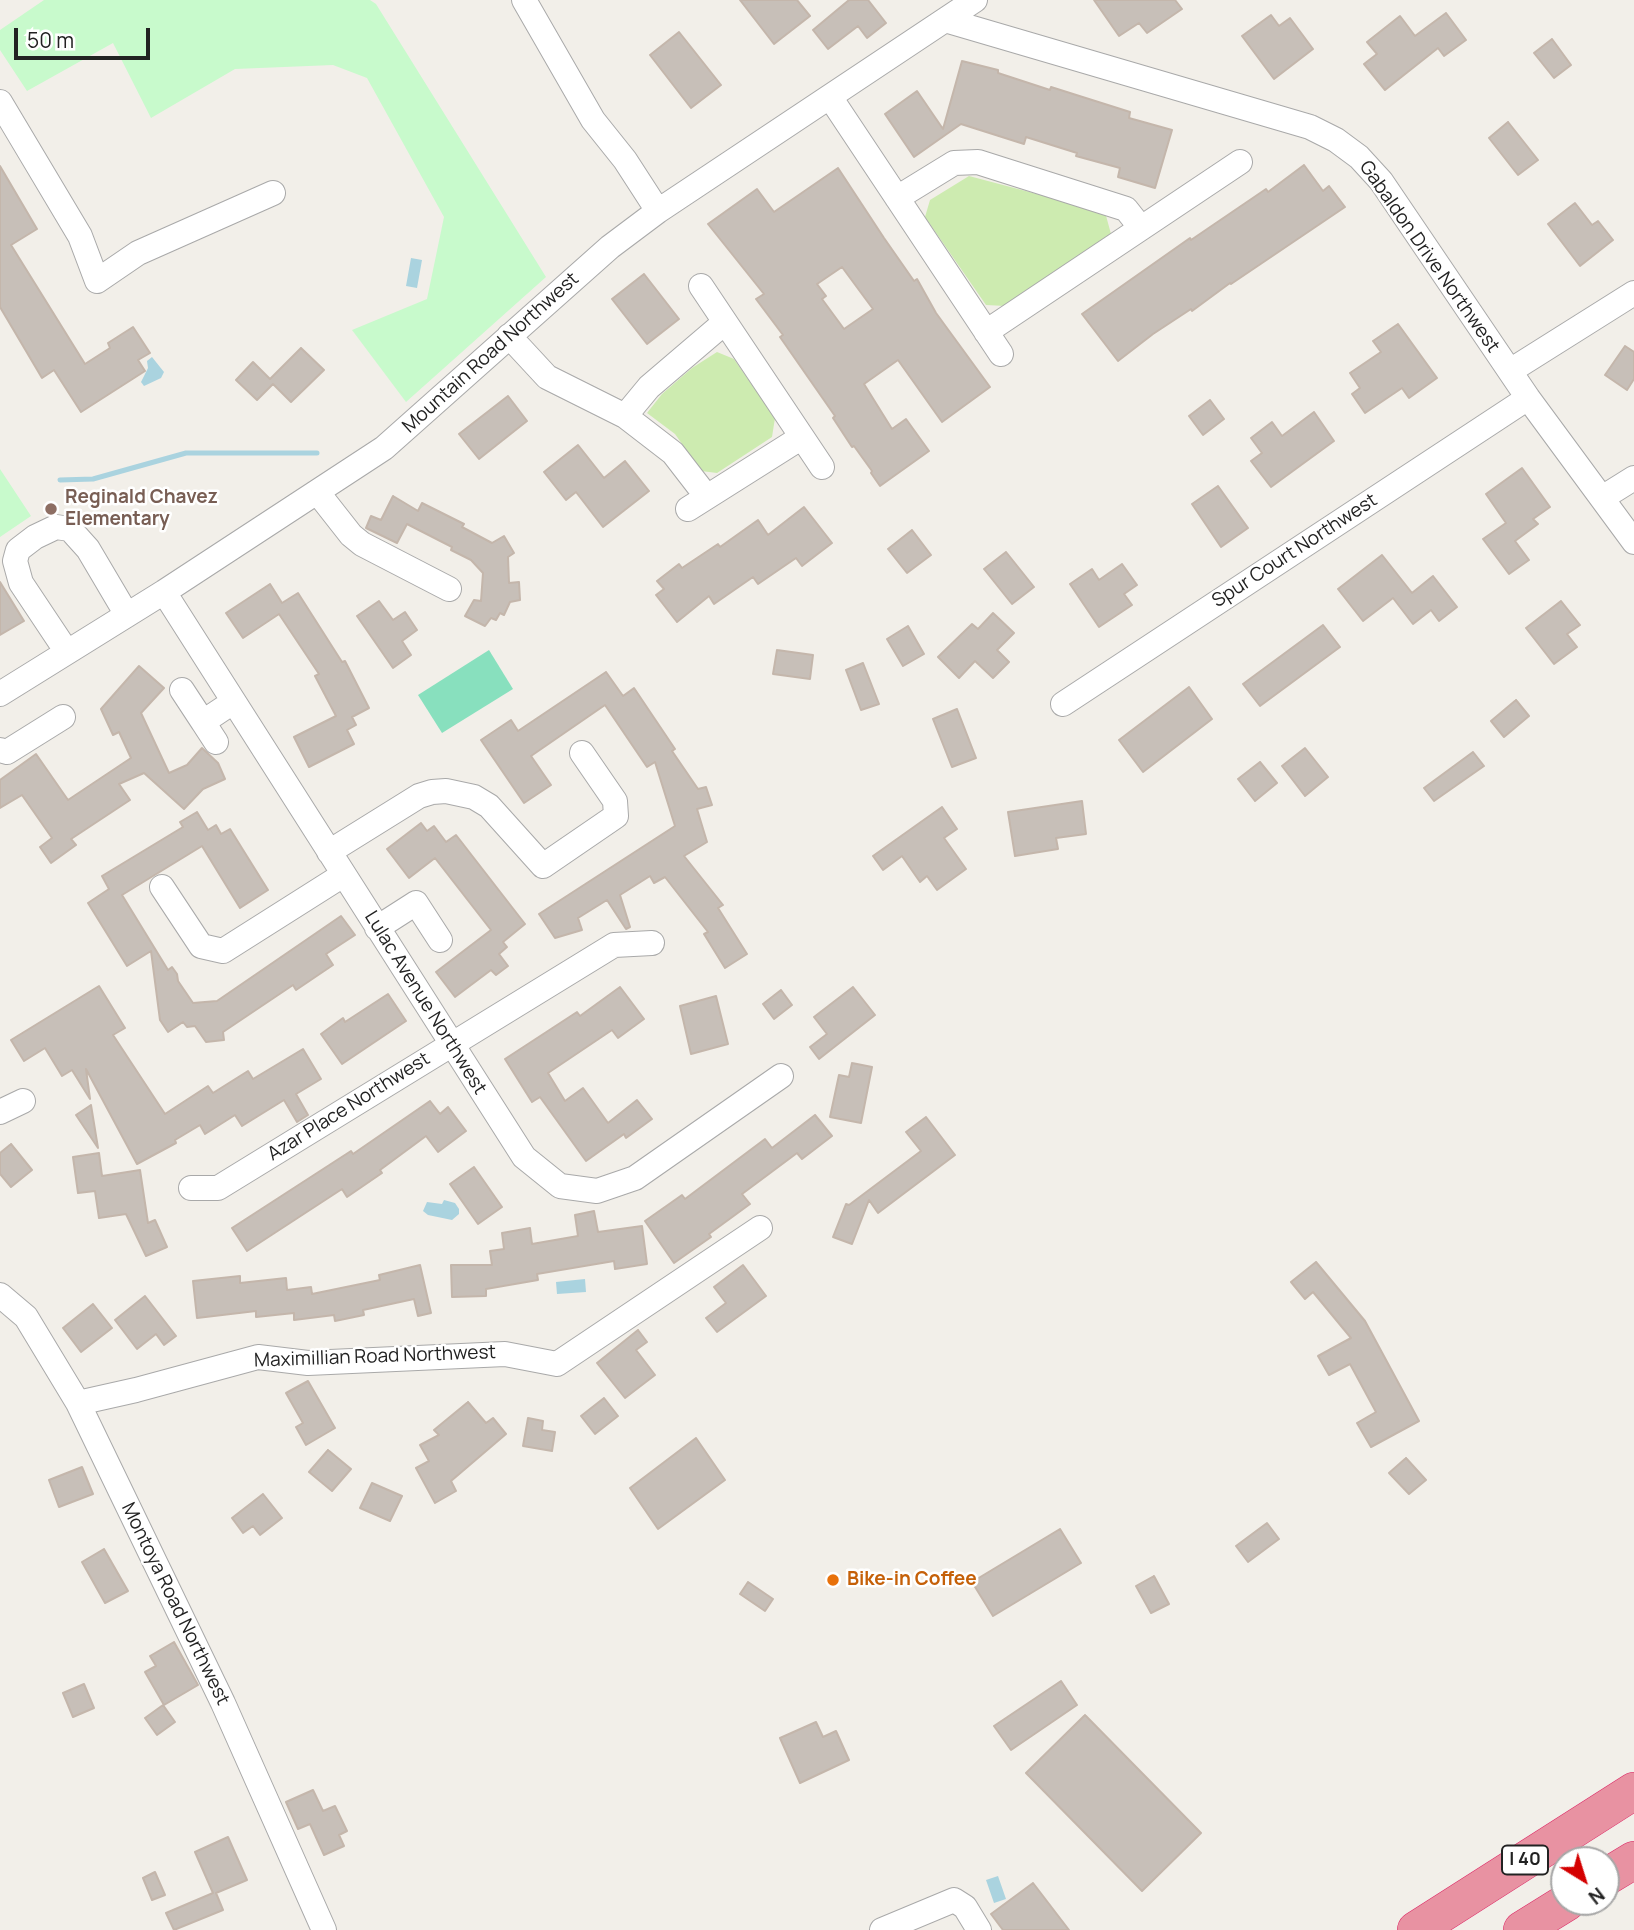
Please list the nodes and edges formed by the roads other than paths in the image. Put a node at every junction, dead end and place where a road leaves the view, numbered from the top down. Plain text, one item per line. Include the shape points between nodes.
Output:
1 (524, 0) edge
2 (975, 0) edge
3 (945, 20) junction
4 (830, 97) junction
5 (0, 103) edge
6 (1240, 162) dead end
7 (273, 193) dead end
8 (897, 198) junction
9 (658, 211) junction
10 (1141, 228) junction
11 (701, 286) dead end
12 (1634, 293) edge
13 (724, 323) junction
14 (986, 332) junction
15 (509, 336) junction
16 (1001, 354) dead end
17 (1510, 371) junction
18 (1528, 398) junction
19 (625, 416) junction
20 (802, 437) junction
21 (822, 467) dead end
22 (1634, 478) edge
23 (318, 493) junction
24 (1602, 498) junction
25 (1634, 542) edge
26 (449, 589) dead end
27 (164, 592) junction
28 (127, 615) junction
29 (67, 652) junction
30 (182, 690) dead end
31 (0, 694) edge
32 (233, 702) junction
33 (1063, 704) dead end
34 (63, 717) dead end
35 (0, 750) edge
36 (582, 753) dead end
37 (328, 852) junction
38 (343, 875) junction
39 (162, 887) dead end
40 (377, 928) junction
41 (440, 940) dead end
42 (652, 943) dead end
43 (450, 1045) junction
44 (781, 1076) dead end
45 (23, 1101) dead end
46 (0, 1112) edge
47 (191, 1188) dead end
48 (760, 1228) dead end
49 (0, 1295) edge
50 (78, 1403) junction
51 (1634, 1791) edge
52 (1550, 1913) edge
53 (324, 1930) edge
54 (882, 1930) edge
55 (979, 1930) edge
56 (1416, 1930) edge
57 (1522, 1930) edge

1 - 9 street via 593,120
2 - 3 street, Mountain Road Northwest
3 - 4 street, Mountain Road Northwest
3 - 17 street, Gabaldon Drive Northwest via 1310,127 1336,140 1381,181
4 - 8 street
4 - 9 street, Mountain Road Northwest
5 - 7 street via 80,236 97,281 138,253
6 - 10 street
8 - 10 street via 954,163 978,162 1126,209
8 - 14 street
9 - 15 street, Mountain Road Northwest
10 - 14 street
11 - 13 street
12 - 17 street
13 - 19 street via 649,387
13 - 20 street
14 - 16 street
15 - 19 street via 547,377
15 - 23 street, Mountain Road Northwest via 384,448
17 - 18 street, Gabaldon Drive Northwest
18 - 24 street, Gabaldon Drive Northwest
18 - 33 street, Spur Court Northwest
19 - 20 street via 673,453 697,503
20 - 21 street
22 - 24 street
23 - 26 street via 362,544
23 - 27 street, Mountain Road Northwest
24 - 25 street, Gabaldon Drive Northwest
27 - 28 street, Mountain Road Northwest
27 - 32 street, Lulac Avenue Northwest
28 - 29 street, Mountain Road Northwest
28 - 29 street via 71,529 56,527 35,537 18,550 22,583
29 - 31 street, Mountain Road Northwest
30 - 32 street via 209,732
32 - 37 street, Lulac Avenue Northwest
34 - 35 street via 6,752
36 - 37 street via 615,801 616,816 543,866 489,806 474,797 446,791 419,796
37 - 38 street, Lulac Avenue Northwest
38 - 39 street via 223,951 201,946
38 - 40 street, Lulac Avenue Northwest
40 - 41 street via 416,903
40 - 43 street, Lulac Avenue Northwest
42 - 43 street, Azar Place Northwest via 614,944
43 - 44 street, Lulac Avenue Northwest via 524,1157 560,1186 597,1191 635,1178
43 - 47 street, Azar Place Northwest via 218,1188
45 - 46 street
48 - 50 street, Maximillian Road Northwest via 557,1364 505,1354 308,1363 258,1357
49 - 50 street, Montoya Road Northwest via 26,1317
50 - 53 street, Montoya Road Northwest via 223,1703
51 - 56 highway, I 40
52 - 57 highway
54 - 55 street via 954,1900 965,1907

